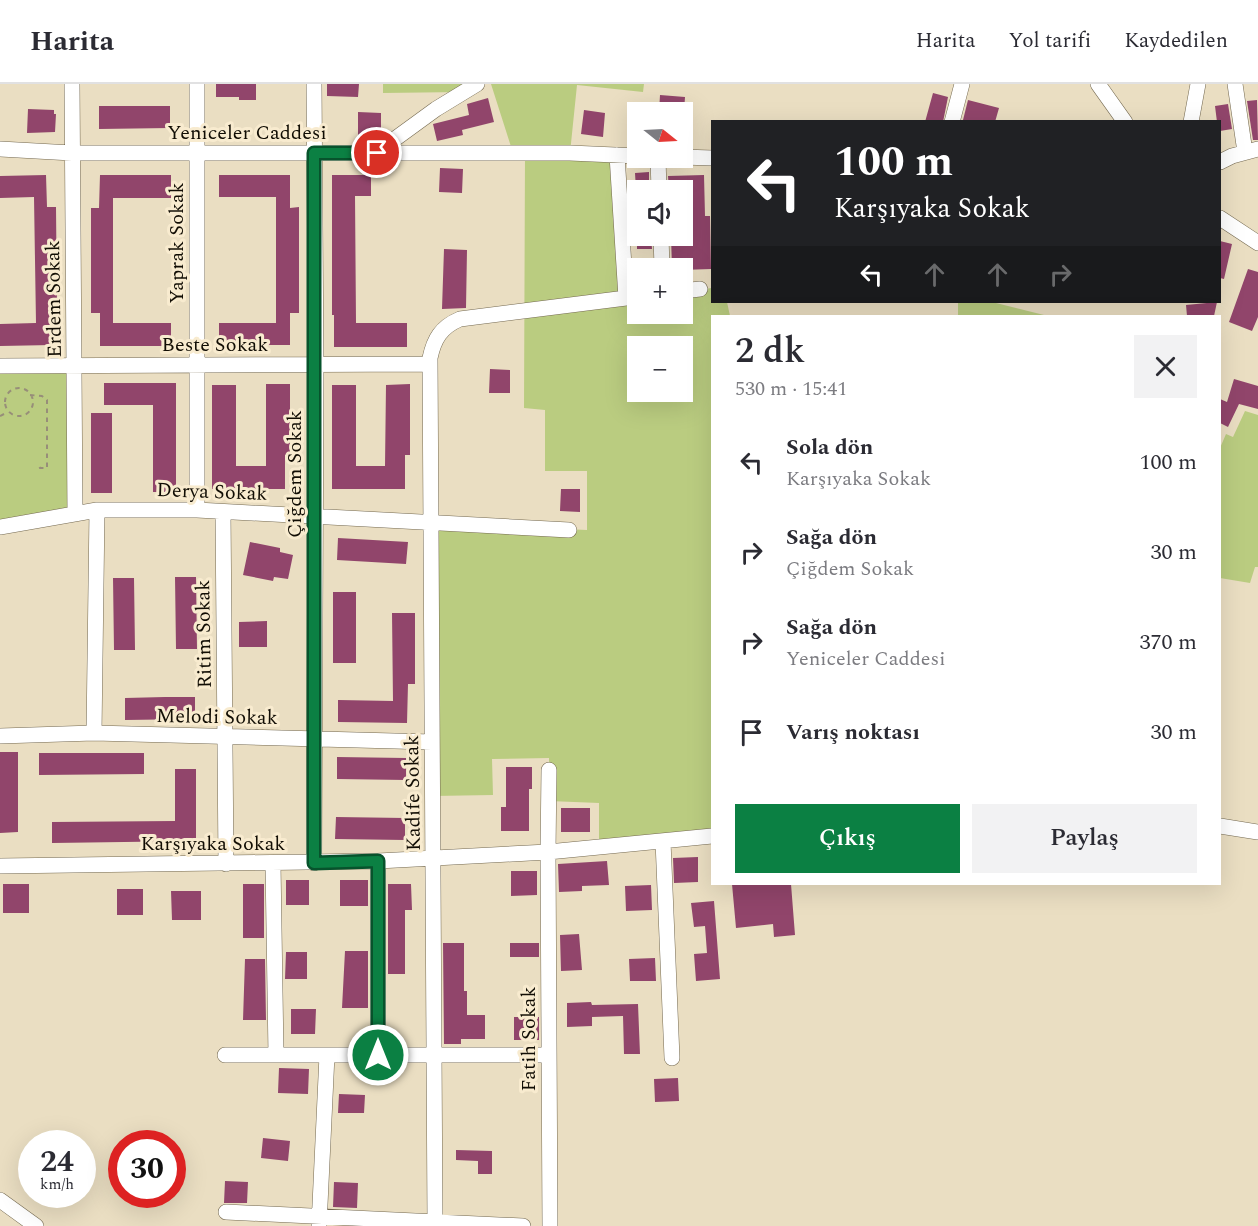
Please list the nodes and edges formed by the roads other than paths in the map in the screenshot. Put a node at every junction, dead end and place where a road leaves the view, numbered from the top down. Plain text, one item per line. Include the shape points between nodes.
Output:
1 (72, 84) edge
2 (197, 84) edge
3 (314, 84) edge
4 (477, 84) edge
5 (962, 84) edge
6 (1098, 84) edge
7 (1198, 84) edge
8 (1235, 84) edge
9 (953, 120) edge
10 (1123, 120) edge
11 (1191, 120) edge
12 (0, 149) edge
13 (1252, 151) edge
14 (72, 153) junction
15 (197, 153) junction
16 (314, 153) junction
17 (377, 153) junction
18 (617, 155) junction
19 (627, 155) edge
20 (693, 157) edge
21 (711, 158) edge
22 (1221, 162) edge
23 (1221, 219) edge
24 (1258, 243) edge
25 (628, 258) edge
26 (700, 289) dead end
27 (693, 290) edge
28 (627, 298) edge
29 (429, 364) junction
30 (74, 365) junction
31 (197, 365) junction
32 (0, 366) edge
33 (316, 366) junction
34 (97, 510) junction
35 (197, 510) junction
36 (223, 512) junction
37 (75, 513) junction
38 (315, 517) junction
39 (431, 523) junction
40 (0, 527) edge
41 (569, 530) dead end
42 (94, 734) junction
43 (0, 736) edge
44 (225, 737) junction
45 (315, 739) junction
46 (432, 742) junction
47 (549, 770) dead end
48 (1221, 826) edge
49 (1258, 832) edge
50 (711, 836) edge
51 (663, 842) junction
52 (548, 852) junction
53 (434, 859) junction
54 (378, 861) junction
55 (314, 863) junction
56 (226, 864) junction
57 (273, 864) junction
58 (0, 866) edge
59 (549, 1054) junction
60 (225, 1055) dead end
61 (276, 1055) junction
62 (327, 1055) junction
63 (378, 1055) junction
64 (433, 1055) junction
65 (672, 1058) dead end
66 (1, 1203) edge
67 (226, 1212) dead end
68 (320, 1221) edge
69 (435, 1222) junction
70 (36, 1226) edge
71 (523, 1226) edge
72 (550, 1226) edge

1 - 14 street, Erdem Sokak
2 - 15 street, Yaprak Sokak
3 - 16 street, Çiğdem Sokak
4 - 17 street
5 - 9 street
6 - 10 street
7 - 11 street
8 - 13 street
12 - 14 street, Yeniceler Caddesi
13 - 22 street
14 - 15 street, Yeniceler Caddesi
14 - 30 street, Erdem Sokak
15 - 16 street, Yeniceler Caddesi
15 - 31 street, Yaprak Sokak
16 - 17 street, Yeniceler Caddesi
16 - 33 street, Çiğdem Sokak
17 - 18 street, Yeniceler Caddesi
18 - 19 street, Yeniceler Caddesi
18 - 25 street
20 - 21 street
23 - 24 street
26 - 27 street
28 - 29 street via 451,323 442,330
29 - 33 street, Beste Sokak
29 - 39 street, Kadife Sokak
30 - 31 street, Beste Sokak
30 - 32 street, Beste Sokak
30 - 37 street, Erdem Sokak
31 - 33 street, Beste Sokak
31 - 35 street, Yaprak Sokak
33 - 38 street, Çiğdem Sokak
34 - 35 street, Derya Sokak
34 - 37 street, Derya Sokak
34 - 42 street
35 - 36 street, Derya Sokak
36 - 38 street, Derya Sokak
36 - 44 street, Ritim Sokak
37 - 40 street, Derya Sokak
38 - 39 street, Derya Sokak
38 - 45 street, Çiğdem Sokak
39 - 41 street, Derya Sokak
39 - 46 street, Kadife Sokak
42 - 43 street, Melodi Sokak
42 - 44 street, Melodi Sokak
44 - 45 street, Melodi Sokak
44 - 56 street, Ritim Sokak
45 - 46 street, Melodi Sokak
45 - 55 street, Çiğdem Sokak
46 - 53 street, Kadife Sokak
47 - 52 street, Fatih Sokak
48 - 49 street
50 - 51 street, Karşıyaka Sokak
51 - 52 street, Karşıyaka Sokak
51 - 65 street
52 - 53 street, Karşıyaka Sokak
52 - 59 street, Fatih Sokak
53 - 54 street, Karşıyaka Sokak
53 - 64 street, Kadife Sokak
54 - 55 street, Karşıyaka Sokak
54 - 63 street
55 - 57 street, Karşıyaka Sokak
56 - 57 street, Karşıyaka Sokak
56 - 58 street, Karşıyaka Sokak
57 - 61 street
59 - 64 street
59 - 72 street, Fatih Sokak
60 - 61 street
61 - 62 street
62 - 63 street
62 - 68 street
63 - 64 street
64 - 69 street, Kadife Sokak
66 - 70 street
67 - 68 street
68 - 69 street
69 - 71 street

